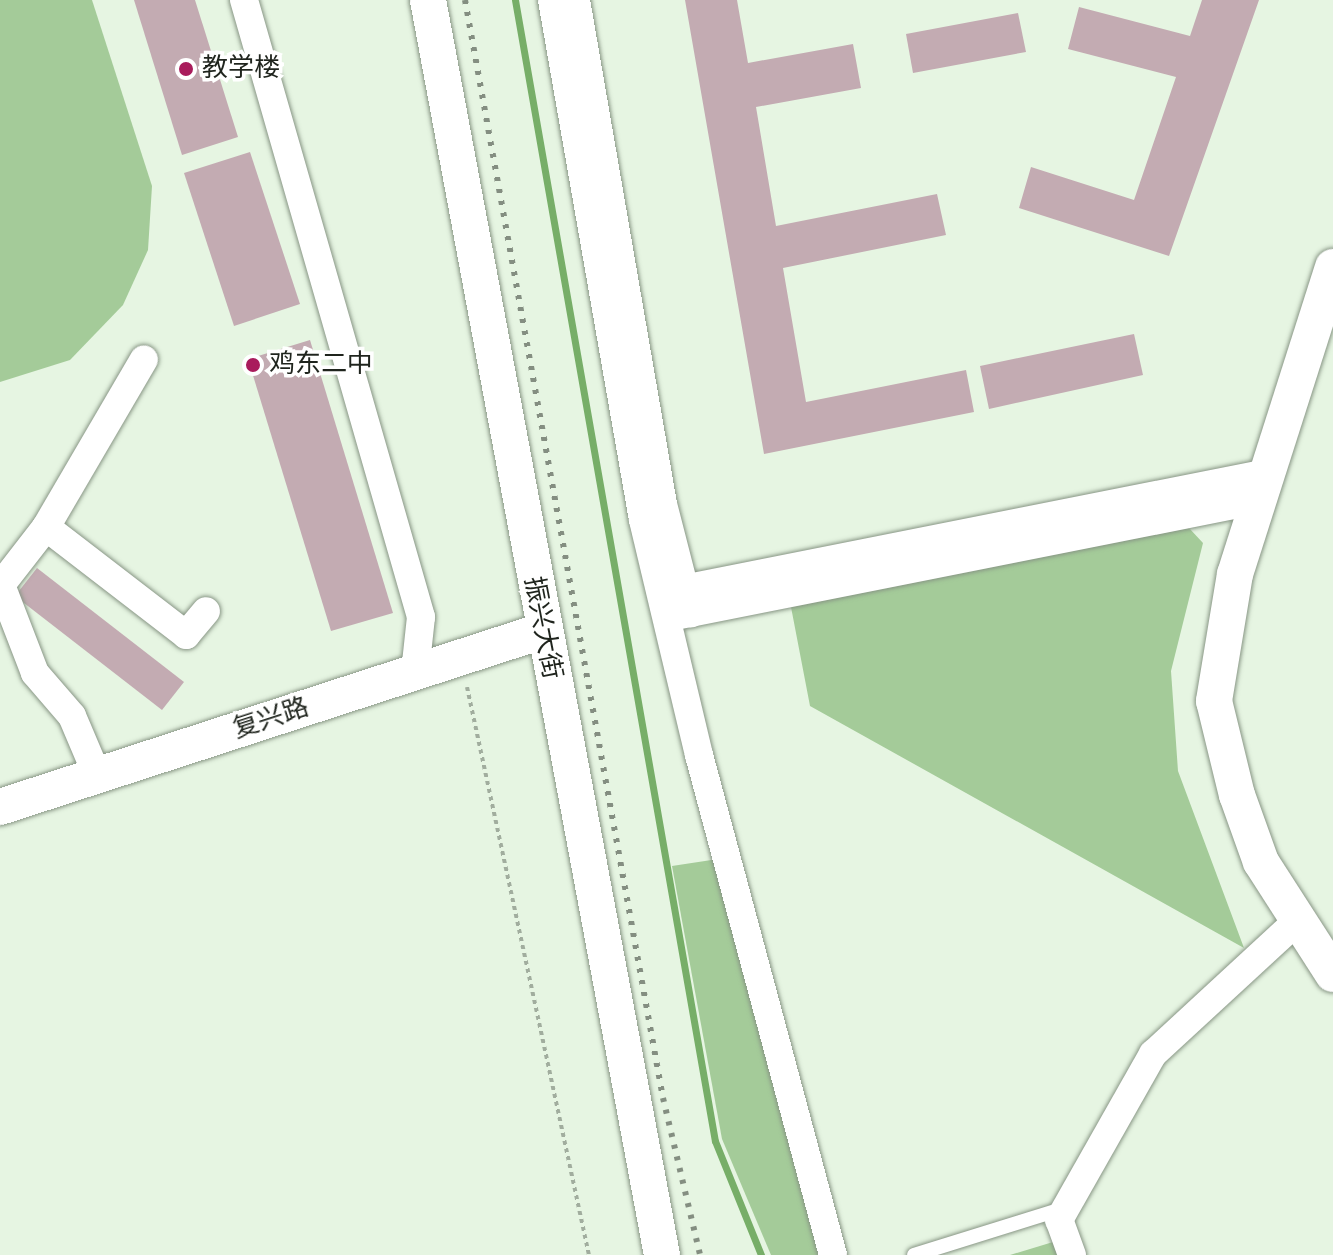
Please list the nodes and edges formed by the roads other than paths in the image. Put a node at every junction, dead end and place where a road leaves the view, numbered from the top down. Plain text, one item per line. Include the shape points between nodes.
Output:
1 (244, 0) edge
2 (428, 0) edge
3 (552, 0) edge
4 (576, 0) edge
5 (1333, 267) edge
6 (144, 359) dead end
7 (1263, 487) junction
8 (46, 527) junction
9 (673, 608) junction
10 (206, 611) dead end
11 (542, 631) junction
12 (415, 672) junction
13 (97, 775) junction
14 (0, 807) edge
15 (1291, 911) junction
16 (1333, 974) edge
17 (1066, 1207) junction
18 (662, 1255) edge
19 (833, 1255) edge
20 (914, 1255) edge
21 (1072, 1255) edge

1 - 12 street via 421,617
2 - 11 street, 振兴大街
3 - 9 street
4 - 9 street via 663,504
5 - 7 street
6 - 8 street
7 - 9 street
7 - 15 street via 1235,574 1214,701 1237,795 1261,862
8 - 10 street via 186,635
8 - 13 street via 1,585 35,673 72,716
9 - 19 street
11 - 12 street, 复兴路
11 - 18 street, 振兴大街
12 - 13 street, 复兴路
13 - 14 street, 复兴路
15 - 16 street
15 - 17 street via 1153,1054
17 - 20 lane
17 - 21 street via 1059,1220

